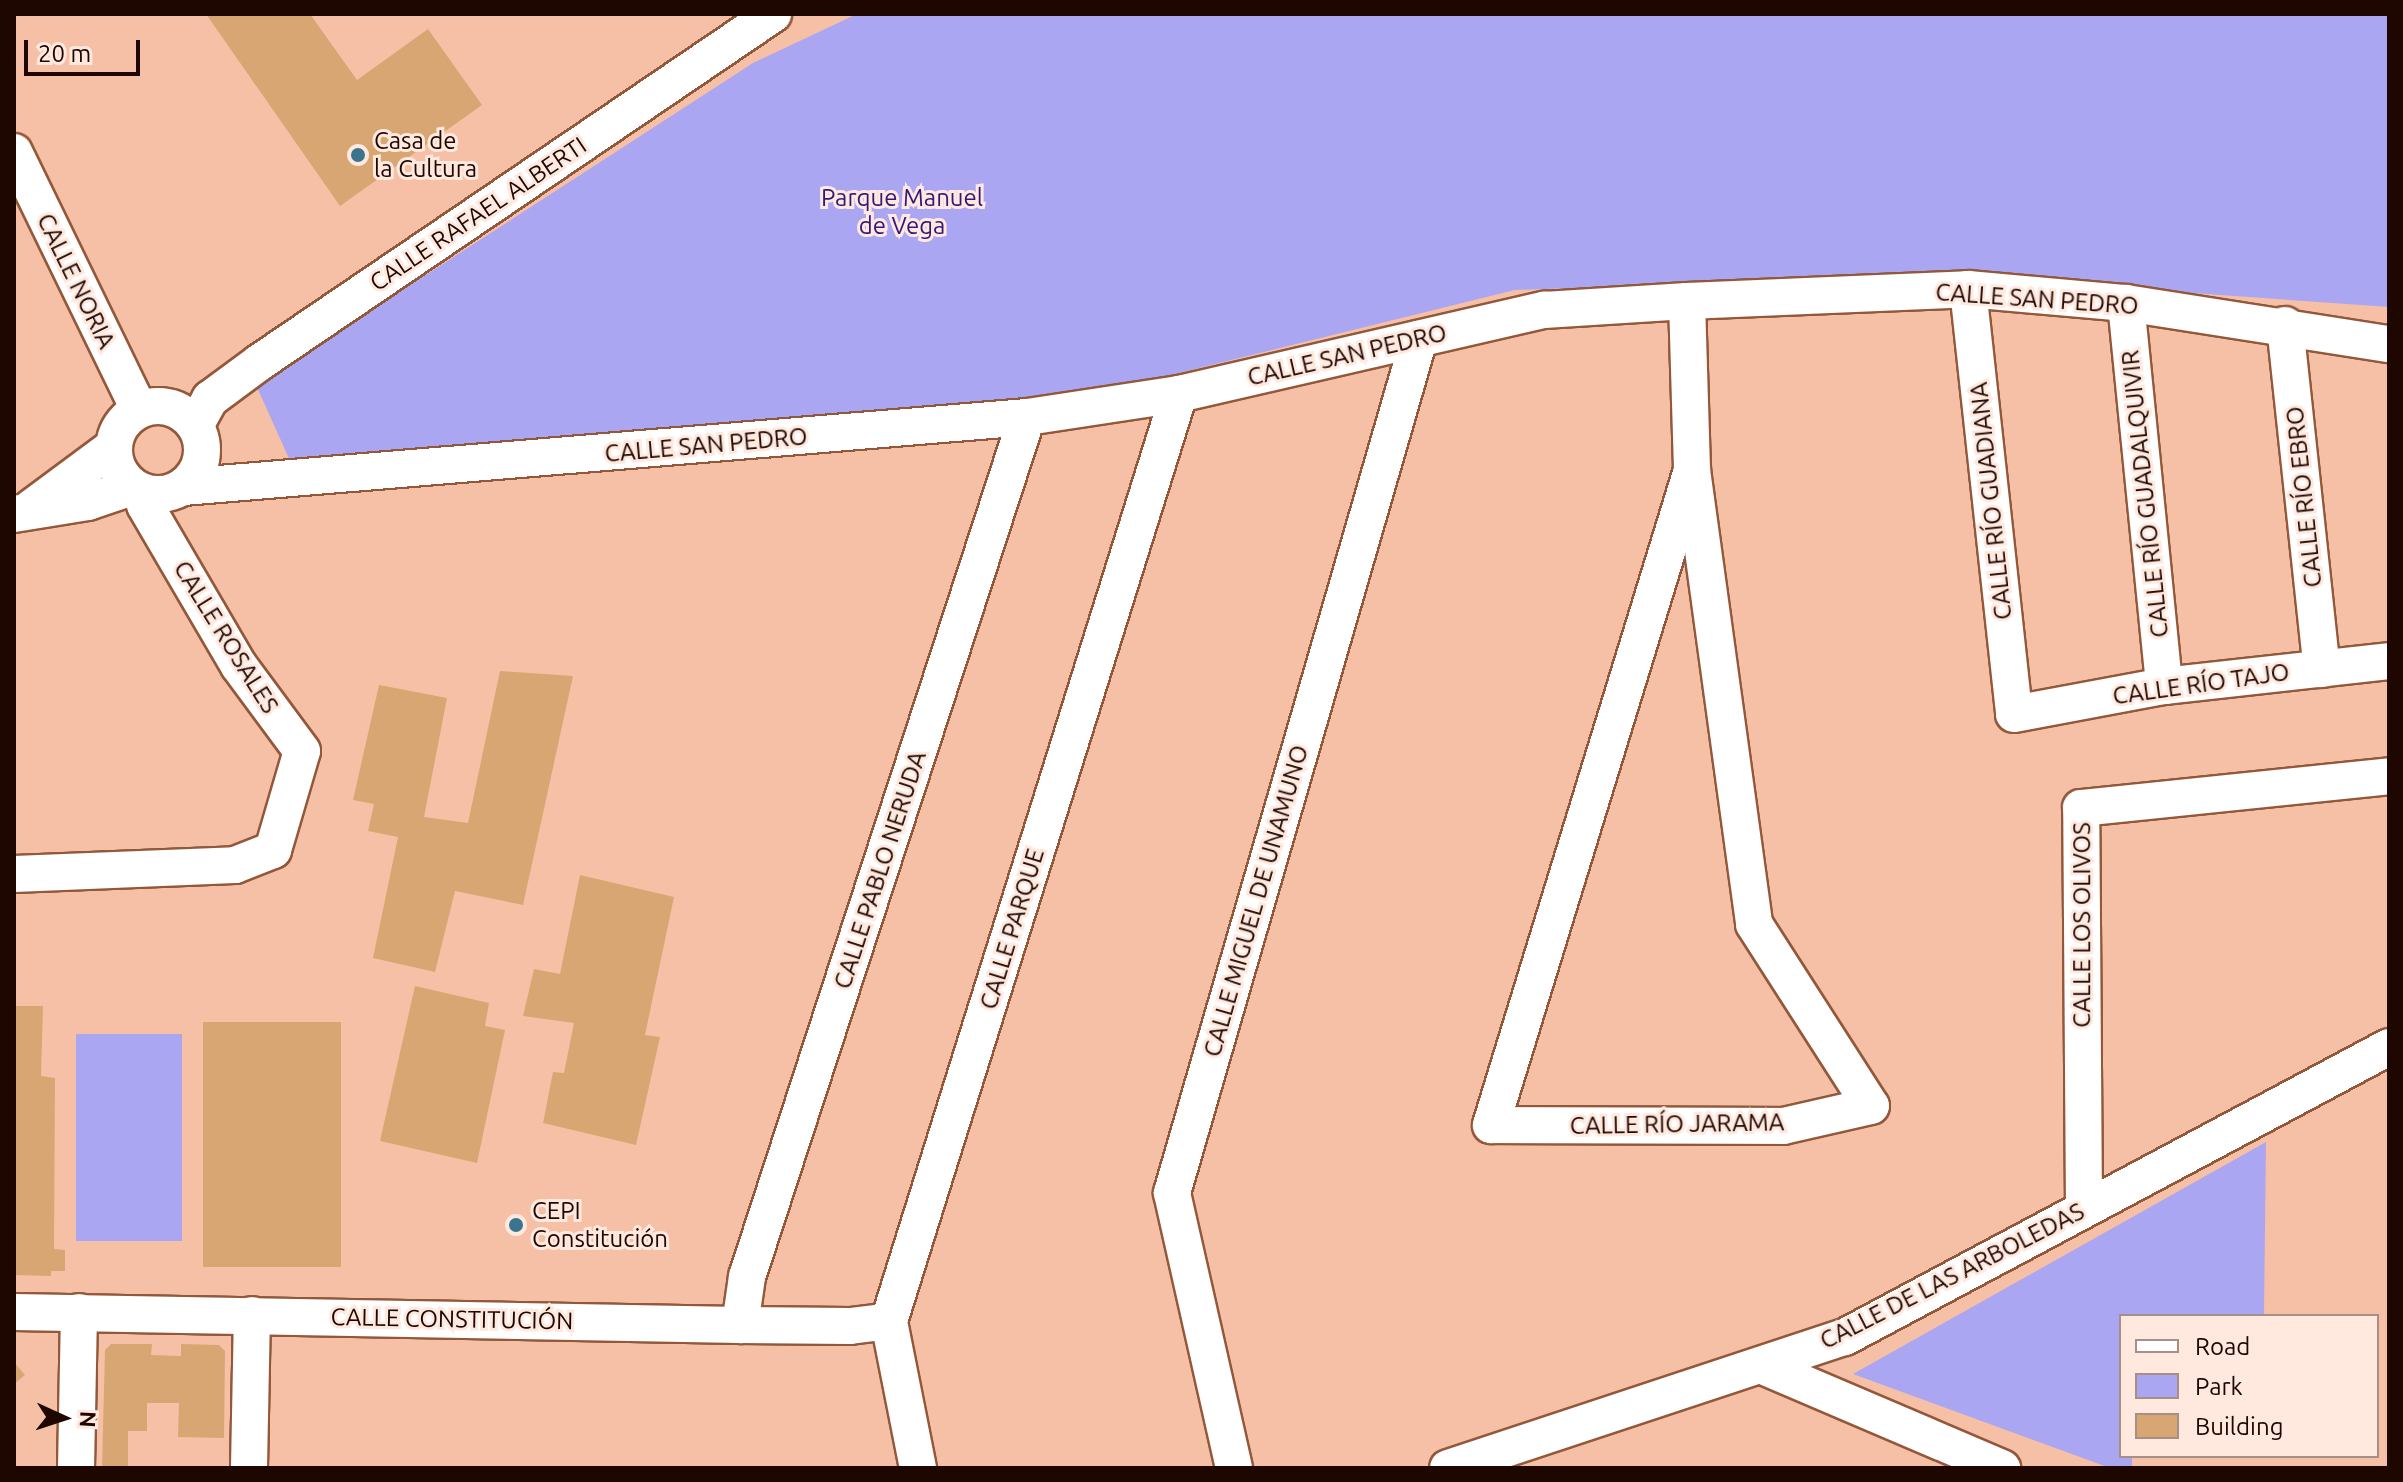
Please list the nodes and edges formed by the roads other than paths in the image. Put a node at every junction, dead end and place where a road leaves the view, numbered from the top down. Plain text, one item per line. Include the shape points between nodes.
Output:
1 (773, 14) edge
2 (727, 30) edge
3 (14, 152) edge
4 (1968, 289) junction
5 (1687, 301) junction
6 (2126, 303) junction
7 (2285, 325) junction
8 (1419, 339) junction
9 (2389, 344) edge
10 (1179, 394) junction
11 (139, 409) junction
12 (1027, 417) junction
13 (113, 447) junction
14 (193, 457) junction
15 (1692, 470) junction
16 (138, 490) junction
17 (21, 512) edge
18 (2389, 661) edge
19 (2322, 669) junction
20 (2164, 686) junction
21 (2014, 714) joint
22 (2389, 776) edge
23 (14, 874) edge
24 (2389, 1047) edge
25 (2084, 1208) junction
26 (14, 1312) edge
27 (79, 1312) junction
28 (252, 1315) junction
29 (889, 1321) junction
30 (740, 1325) junction
31 (1765, 1367) junction
32 (1462, 1466) edge
33 (76, 1468) edge
34 (249, 1468) edge
35 (918, 1468) edge
36 (1234, 1468) edge
37 (2002, 1468) edge

1 - 2 street, CALLE RAFAEL ALBERTI
2 - 14 street, CALLE RAFAEL ALBERTI via 210,399
3 - 11 street, CALLE NORIA
4 - 5 street, CALLE SAN PEDRO
4 - 6 street, CALLE SAN PEDRO
4 - 21 street, CALLE RÍO GUADIANA
5 - 8 street, CALLE SAN PEDRO via 1544,310
5 - 15 street, CALLE RÍO JARAMA
6 - 7 street, CALLE SAN PEDRO
6 - 20 street, CALLE RÍO GUADALQUIVIR
7 - 9 street, CALLE SAN PEDRO
7 - 19 street, CALLE RÍO EBRO
8 - 10 street, CALLE SAN PEDRO
8 - 36 street, CALLE MIGUEL DE UNAMUNO via 1172,1193
10 - 12 street, CALLE SAN PEDRO
10 - 29 street, CALLE PARQUE
11 - 13 street via 122,425
11 - 14 street via 164,406
12 - 14 street, CALLE SAN PEDRO via 304,480
12 - 30 street, CALLE PABLO NERUDA via 747,1277
13 - 16 street via 121,477
13 - 17 street
14 - 16 street via 171,493
15 - 15 street, CALLE RÍO JARAMA via 1754,924 1871,1106 1783,1126 1491,1125
16 - 17 street
16 - 23 street, CALLE ROSALES via 239,666 302,751 273,850 235,865
18 - 19 street, CALLE RÍO TAJO
19 - 20 street, CALLE RÍO TAJO
20 - 21 street, CALLE RÍO TAJO
22 - 25 street, CALLE LOS OLIVOS via 2081,808
24 - 25 street, CALLE DE LAS ARBOLEDAS
25 - 31 street, CALLE DE LAS ARBOLEDAS via 1845,1337
26 - 27 street, CALLE CONSTITUCIÓN
27 - 28 street, CALLE CONSTITUCIÓN
27 - 33 street
28 - 30 street, CALLE CONSTITUCIÓN
28 - 34 street
29 - 30 street, CALLE CONSTITUCIÓN
29 - 35 street, CALLE PARQUE
31 - 32 street, CALLE DE LAS ARBOLEDAS
31 - 37 street

